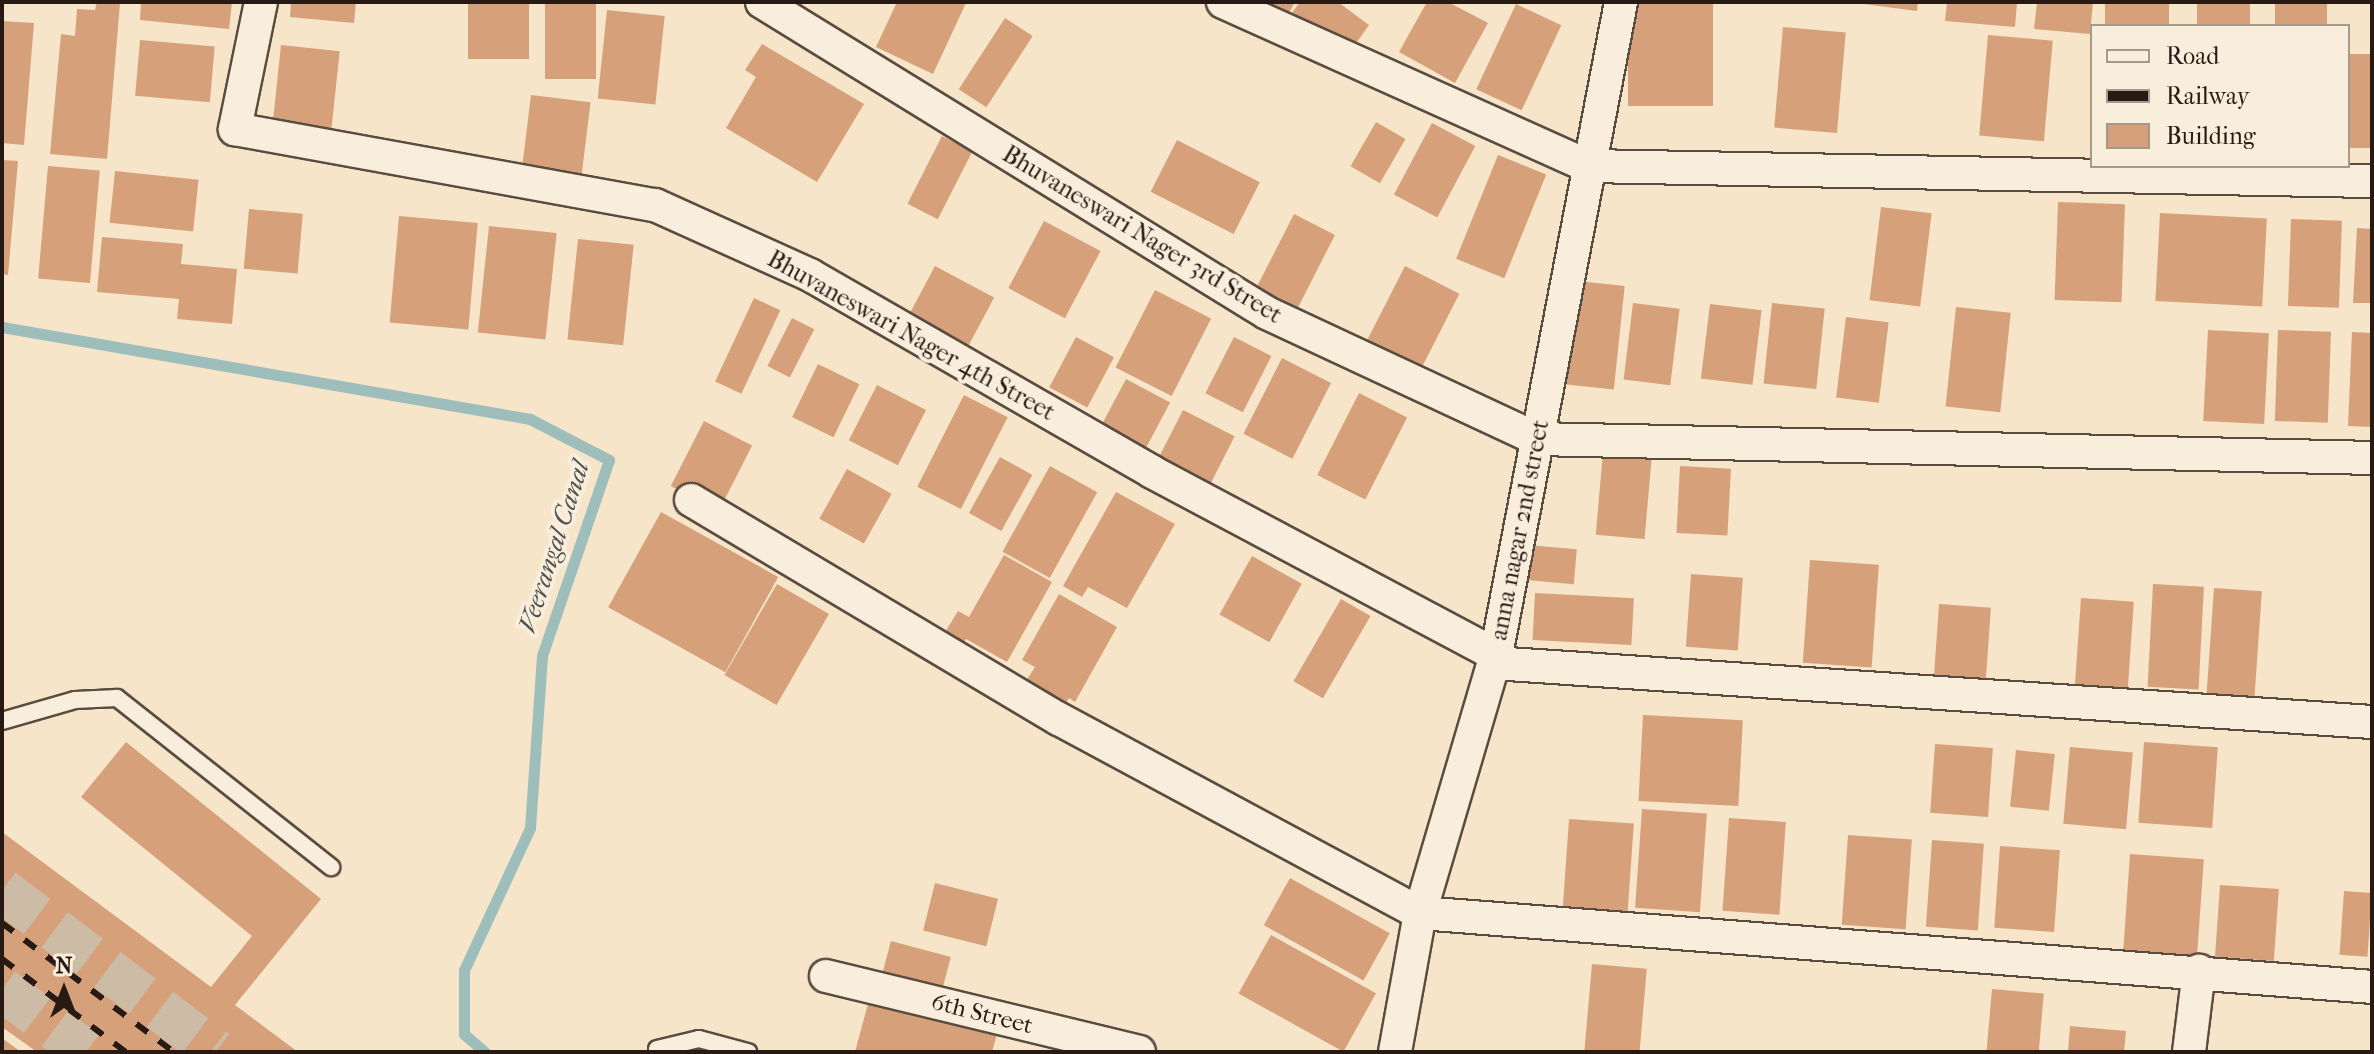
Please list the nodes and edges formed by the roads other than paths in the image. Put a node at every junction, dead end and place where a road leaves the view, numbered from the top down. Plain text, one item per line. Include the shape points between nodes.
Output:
1 (261, 2) edge
2 (762, 2) edge
3 (1223, 2) edge
4 (1621, 2) edge
5 (1588, 166) junction
6 (2372, 181) edge
7 (1537, 439) junction
8 (2372, 458) edge
9 (691, 500) dead end
10 (1494, 659) junction
11 (2, 721) edge
12 (2372, 722) edge
13 (331, 867) dead end
14 (1420, 913) junction
15 (2199, 971) junction
16 (826, 976) dead end
17 (2372, 987) edge
18 (657, 1049) dead end
19 (748, 1052) edge
20 (1139, 1052) edge
21 (1395, 1052) edge
22 (2189, 1052) edge

1 - 10 street, Bhuvaneswari Nager 4th Street via 235,129 655,205 810,275 1152,472
2 - 7 street, Bhuvaneswari Nager 3rd Street via 1267,313
3 - 5 street
4 - 5 street, anna nagar 2nd street
5 - 6 street
5 - 7 street, anna nagar 2nd street
7 - 8 street
7 - 10 street, anna nagar 2nd street
9 - 14 street via 1059,719
10 - 12 street
10 - 14 street, anna nagar 2nd street
11 - 13 lane via 75,700 117,698
14 - 15 street
14 - 21 street, anna nagar 2nd street
15 - 17 street
15 - 22 street
16 - 20 street, 6th Street
18 - 19 lane via 699,1039

